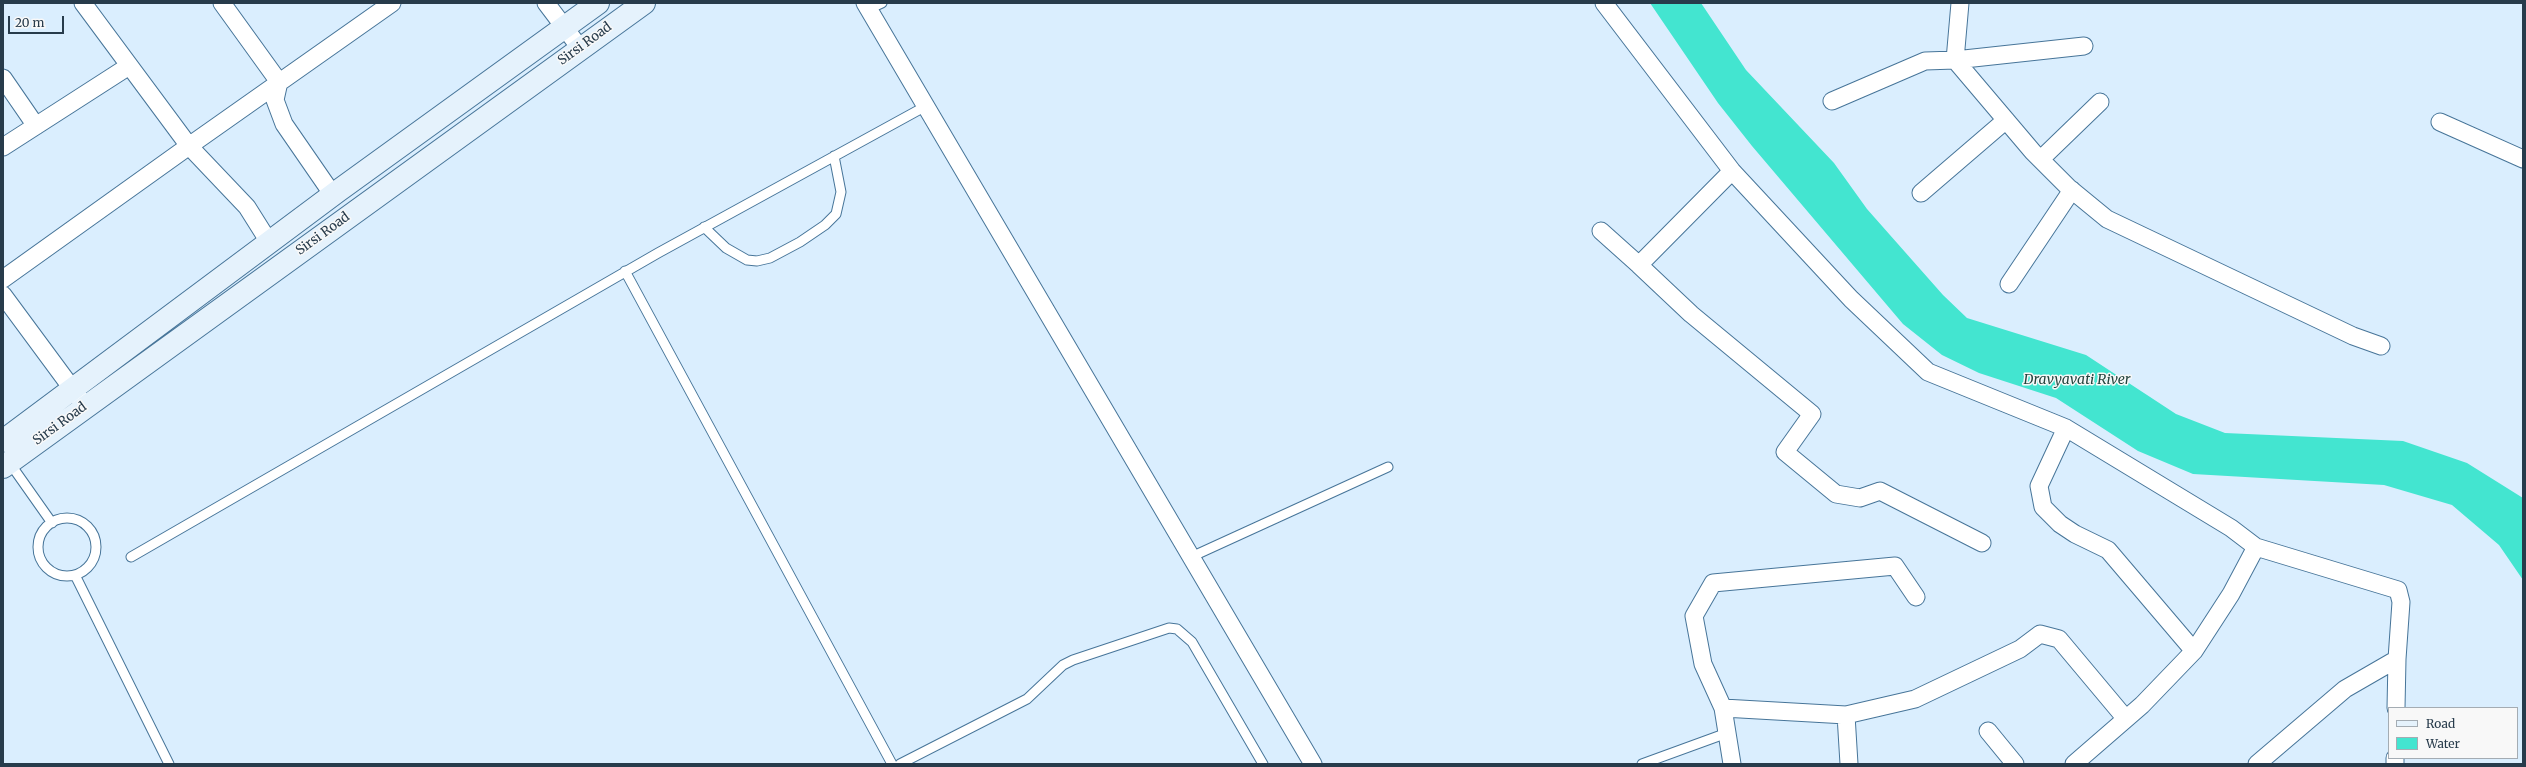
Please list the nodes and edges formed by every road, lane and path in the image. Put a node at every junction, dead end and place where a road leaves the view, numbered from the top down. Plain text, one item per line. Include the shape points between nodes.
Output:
1 (83, 3) edge
2 (222, 3) edge
3 (392, 3) edge
4 (546, 3) edge
5 (598, 3) edge
6 (644, 3) edge
7 (1604, 3) edge
8 (1960, 3) edge
9 (872, 5) edge
10 (563, 26) junction
11 (2084, 46) dead end
12 (580, 48) junction
13 (1955, 60) junction
14 (129, 66) junction
15 (3, 78) edge
16 (279, 82) junction
17 (1832, 101) dead end
18 (2100, 102) dead end
19 (926, 106) junction
20 (2006, 120) junction
21 (2440, 122) dead end
22 (36, 126) junction
23 (3, 146) edge
24 (189, 146) junction
25 (834, 156) junction
26 (2041, 159) junction
27 (2523, 159) edge
28 (1732, 171) junction
29 (2072, 190) junction
30 (1921, 193) dead end
31 (333, 195) junction
32 (704, 227) junction
33 (1601, 232) dead end
34 (269, 242) junction
35 (1639, 265) junction
36 (625, 271) junction
37 (3, 279) edge
38 (2009, 284) dead end
39 (3, 295) edge
40 (2382, 346) dead end
41 (71, 388) junction
42 (85, 406) junction
43 (2066, 428) junction
44 (3, 441) edge
45 (6, 465) edge
46 (1388, 467) dead end
47 (52, 523) junction
48 (1982, 543) dead end
49 (2256, 547) junction
50 (131, 557) dead end
51 (1191, 557) junction
52 (75, 575) junction
53 (1916, 597) dead end
54 (2194, 651) junction
55 (2397, 659) junction
56 (2396, 707) edge
57 (1723, 708) junction
58 (1846, 715) junction
59 (2126, 719) junction
60 (1988, 732) dead end
61 (1727, 733) junction
62 (169, 764) edge
63 (892, 764) edge
64 (900, 764) edge
65 (1263, 764) edge
66 (1312, 764) edge
67 (1642, 764) edge
68 (1732, 764) edge
69 (1849, 764) edge
70 (2015, 764) edge
71 (2074, 764) edge
72 (2257, 764) edge

1 - 14 street
2 - 16 street
3 - 16 street
4 - 10 street
5 - 10 street, Sirsi Road
6 - 12 street, Sirsi Road
7 - 28 street
8 - 13 street
9 - 19 street
10 - 12 street
10 - 31 street, Sirsi Road
11 - 13 street
12 - 42 street, Sirsi Road
13 - 17 street via 1925,61
13 - 20 street
14 - 22 street
14 - 24 street
15 - 22 street
16 - 24 street
16 - 31 street via 275,100 284,124
18 - 26 street
19 - 25 lane
19 - 51 street
20 - 26 street
20 - 30 street
21 - 27 street
22 - 23 street
24 - 34 street via 247,207
24 - 37 street
25 - 32 lane
25 - 32 lane via 841,192 838,209 826,225 800,242 770,258 747,260 726,248
26 - 29 street
28 - 35 street
28 - 43 street via 1846,294 1928,372
29 - 38 street
29 - 40 street via 2107,219 2353,336
31 - 34 street, Sirsi Road
32 - 36 lane
33 - 35 street
34 - 41 street, Sirsi Road
35 - 48 street via 1691,314 1812,414 1785,452 1836,494 1860,498 1880,491
36 - 50 lane
36 - 63 lane
39 - 41 street
41 - 42 street
41 - 44 street, Sirsi Road
42 - 45 street, Sirsi Road
43 - 49 street via 2231,528
43 - 54 street via 2039,486 2043,508 2075,534 2108,550
45 - 47 lane
46 - 51 lane
47 - 52 lane via 43,532 39,543 41,559 52,572 59,575
47 - 52 lane via 64,519 76,520 83,523 94,535 94,559 89,566
49 - 54 street via 2231,594
49 - 55 street via 2398,590 2401,602
51 - 66 street
52 - 62 lane
53 - 57 street via 1895,566 1713,583 1694,616 1703,664
54 - 59 street
55 - 56 street
55 - 72 street via 2345,689
57 - 58 street
57 - 61 street
58 - 59 street via 1915,700 2020,648 2040,634 2059,639
58 - 69 street
59 - 71 street
60 - 70 street
61 - 67 lane
61 - 68 street
64 - 65 lane via 1028,699 1063,665 1169,628 1177,629 1192,642

